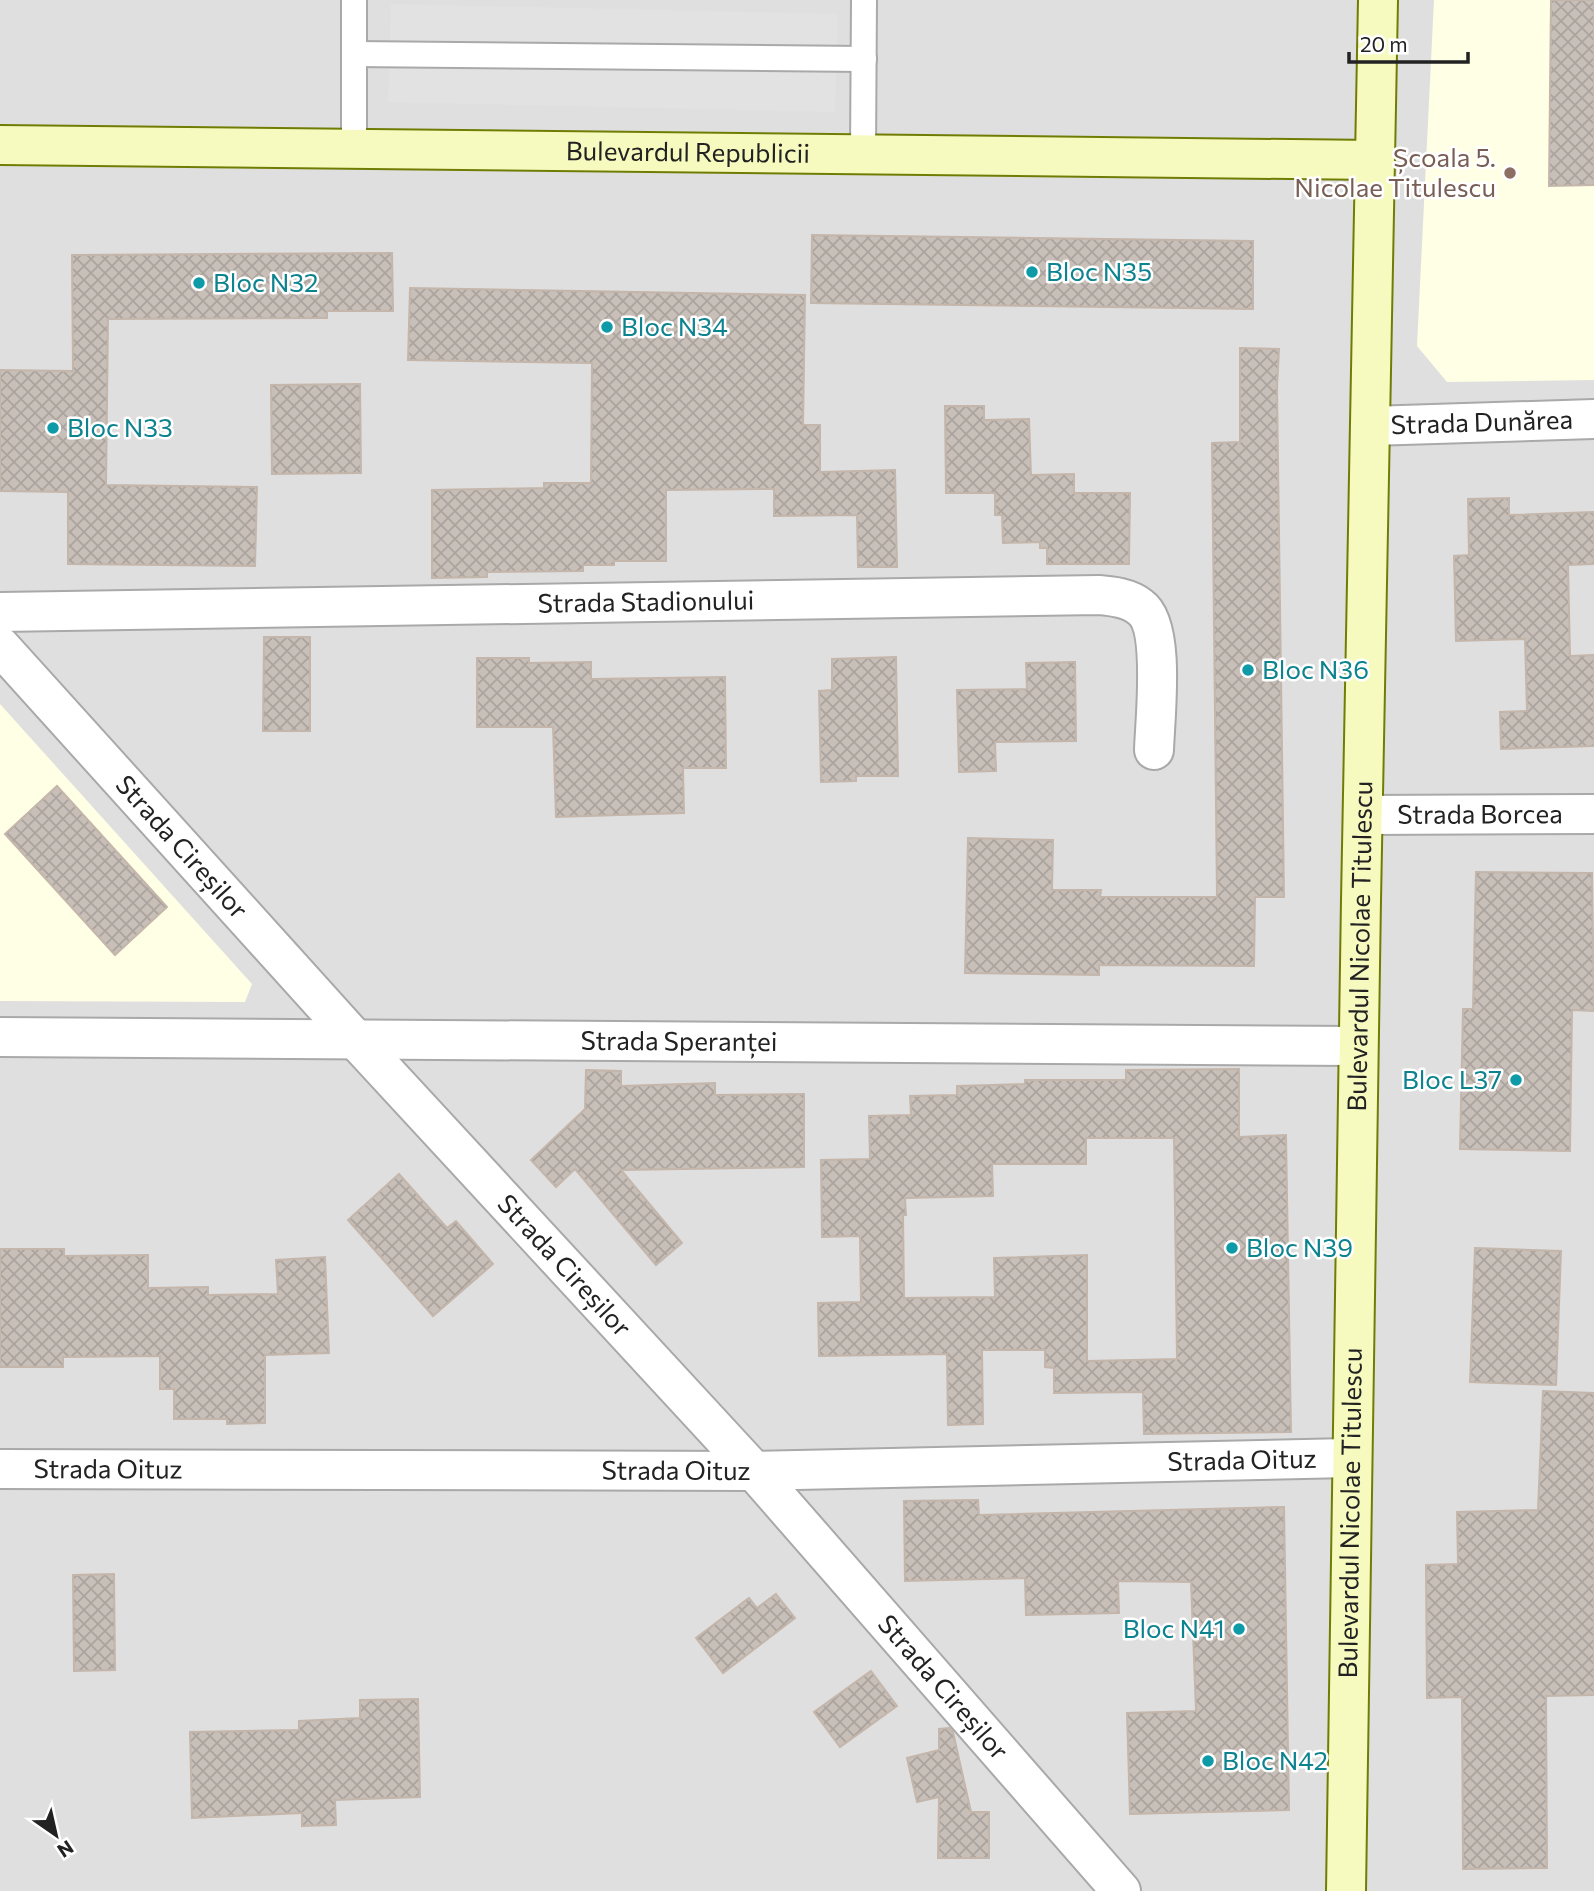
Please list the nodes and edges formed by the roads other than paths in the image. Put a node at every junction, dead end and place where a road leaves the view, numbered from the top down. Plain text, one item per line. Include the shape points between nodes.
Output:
1 (354, 0) edge
2 (864, 0) edge
3 (1377, 0) edge
4 (354, 54) junction
5 (864, 59) junction
6 (0, 145) edge
7 (354, 149) junction
8 (863, 153) junction
9 (1375, 159) junction
10 (1594, 419) edge
11 (1370, 426) junction
12 (0, 612) edge
13 (0, 646) edge
14 (1154, 750) dead end
15 (1594, 814) edge
16 (1364, 815) junction
17 (0, 1037) edge
18 (355, 1040) junction
19 (1357, 1046) junction
20 (1349, 1458) junction
21 (0, 1469) edge
22 (754, 1471) junction
23 (1121, 1891) edge
24 (1346, 1891) edge

1 - 4 lane
2 - 5 lane
3 - 9 main road, Bulevardul Nicolae Titulescu
4 - 5 lane
4 - 7 lane
5 - 8 lane
6 - 7 main road, Bulevardul Republicii
7 - 8 main road, Bulevardul Republicii
8 - 9 main road, Bulevardul Republicii
9 - 11 main road, Bulevardul Nicolae Titulescu
10 - 11 street, Strada Dunărea
11 - 16 main road, Bulevardul Nicolae Titulescu
12 - 14 street, Strada Stadionului via 1118,597 1141,607 1153,622 1157,646
13 - 18 street, Strada Cireșilor
15 - 16 street, Strada Borcea
16 - 19 main road, Bulevardul Nicolae Titulescu
17 - 18 street, Strada Speranței
18 - 19 street, Strada Speranței
18 - 22 street, Strada Cireșilor
19 - 20 main road, Bulevardul Nicolae Titulescu
20 - 22 street, Strada Oituz
20 - 24 main road, Bulevardul Nicolae Titulescu
21 - 22 street, Strada Oituz
22 - 23 street, Strada Cireșilor

